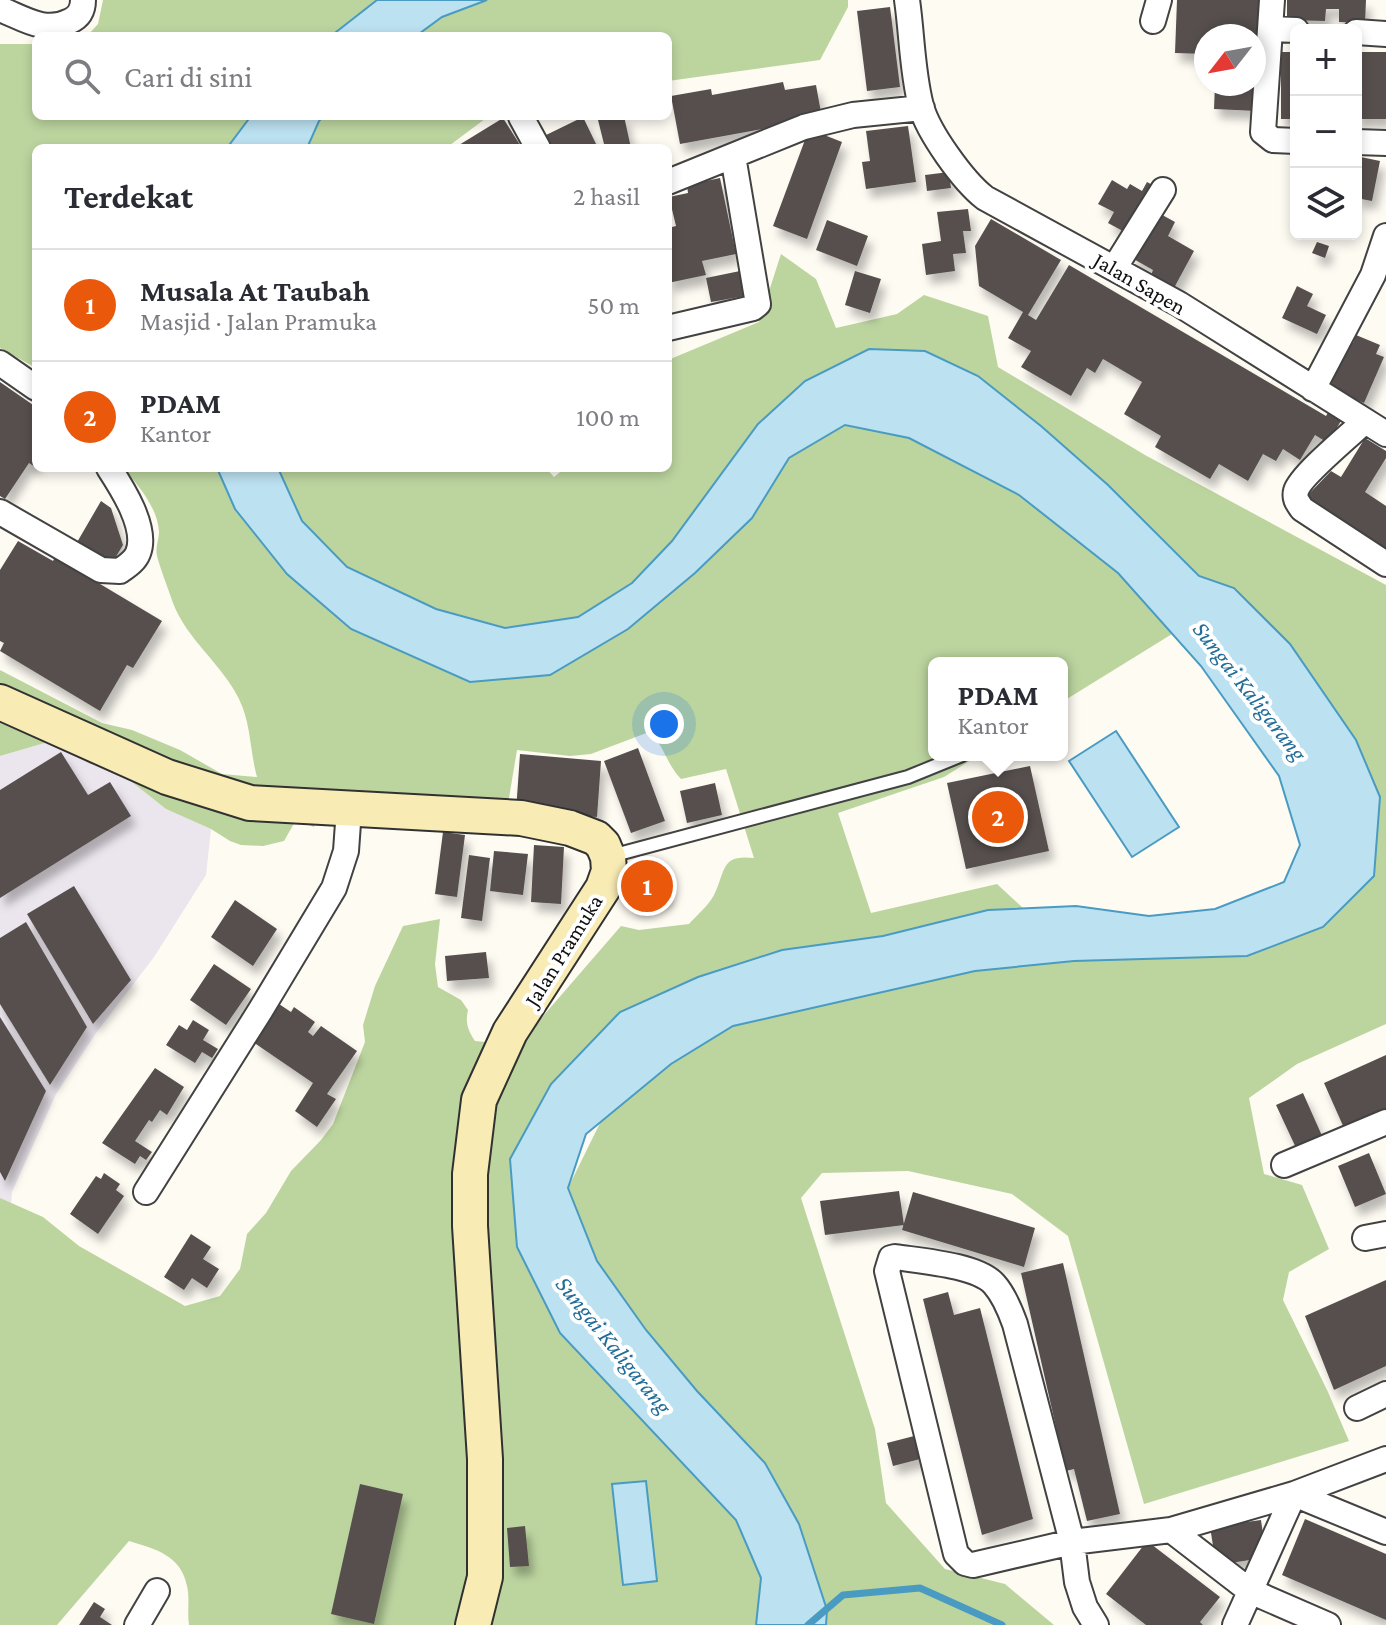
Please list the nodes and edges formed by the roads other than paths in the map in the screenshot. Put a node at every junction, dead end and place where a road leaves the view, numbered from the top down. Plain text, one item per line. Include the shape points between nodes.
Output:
1 (83, 0) edge
2 (907, 0) edge
3 (1272, 0) edge
4 (0, 9) edge
5 (1270, 29) junction
6 (1290, 30) edge
7 (1362, 32) edge
8 (1386, 34) edge
9 (922, 108) junction
10 (523, 120) edge
11 (1290, 141) edge
12 (1362, 142) edge
13 (1386, 143) edge
14 (536, 144) edge
15 (733, 156) junction
16 (672, 180) edge
17 (1163, 190) dead end
18 (1386, 236) edge
19 (1115, 267) junction
20 (672, 327) edge
21 (0, 363) edge
22 (32, 385) edge
23 (1313, 389) junction
24 (1365, 421) junction
25 (1386, 434) edge
26 (112, 472) edge
27 (0, 512) edge
28 (1386, 564) edge
29 (0, 702) edge
30 (947, 761) edge
31 (349, 809) junction
32 (608, 857) junction
33 (1386, 1122) edge
34 (1284, 1165) dead end
35 (146, 1192) dead end
36 (1386, 1394) edge
37 (1357, 1408) dead end
38 (1386, 1459) edge
39 (1294, 1494) junction
40 (1171, 1530) junction
41 (1386, 1532) edge
42 (1072, 1542) junction
43 (157, 1591) dead end
44 (1250, 1591) junction
45 (137, 1625) edge
46 (473, 1625) edge
47 (1096, 1625) edge
48 (1235, 1625) edge
49 (1328, 1625) edge

1 - 4 street via 74,19 57,27
2 - 9 street
3 - 5 street
5 - 6 street
5 - 11 street via 1263,132 1273,140
7 - 8 street
9 - 15 street via 853,115 804,127
9 - 19 street, Jalan Sapen via 954,167 972,188
10 - 14 street
12 - 13 street
15 - 16 street
15 - 20 street via 758,304
17 - 19 street
18 - 23 street via 1373,275
19 - 23 street, Jalan Sapen
21 - 22 street
23 - 24 street, Jalan Sapen
24 - 25 street, Jalan Sapen
24 - 28 street via 1296,488 1295,498 1302,509
26 - 27 street via 139,531 139,551 120,571 101,570
29 - 31 main road via 167,777 250,803
30 - 32 lane via 908,777
31 - 32 main road via 521,818 596,838
31 - 35 street via 346,851 334,888
32 - 46 main road, Jalan Pramuka via 603,888 510,1032 479,1100 470,1213 485,1459 485,1577
33 - 34 street
36 - 37 street
38 - 39 street
39 - 40 street
39 - 41 street
39 - 44 street
40 - 42 street
40 - 44 street
42 - 42 street via 973,1565 956,1554 887,1271 891,1258 977,1272 995,1284 1015,1324
42 - 47 street via 1077,1582
43 - 45 street
44 - 48 street
44 - 49 street

